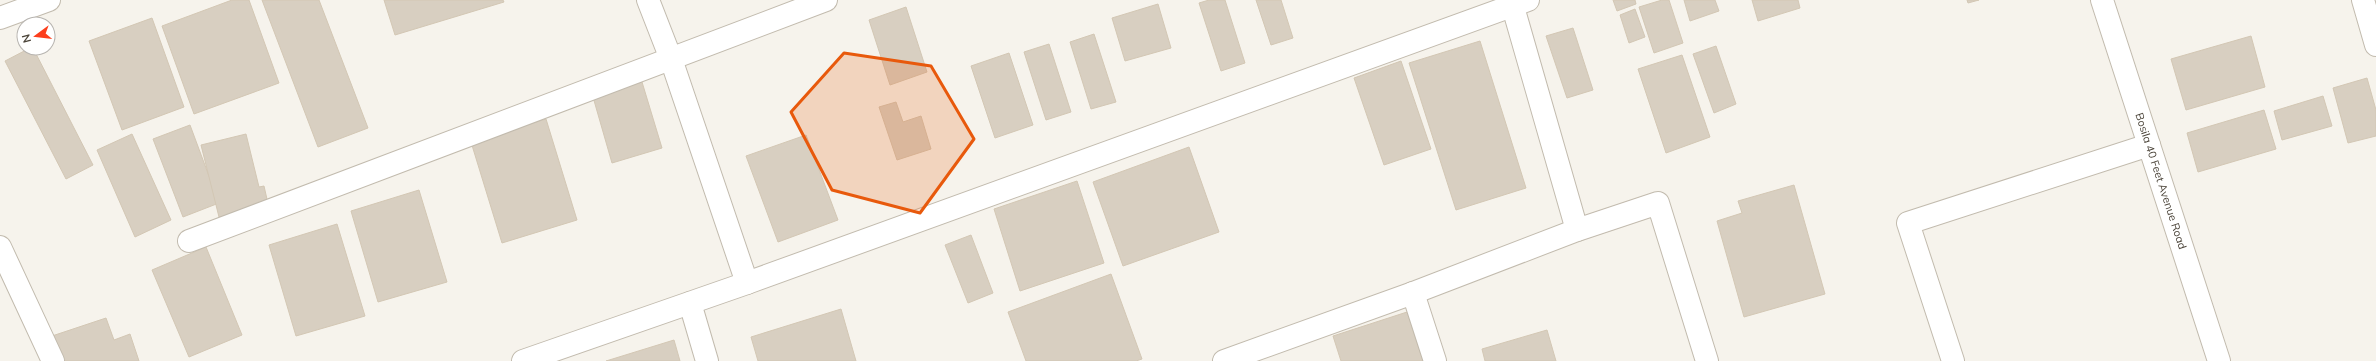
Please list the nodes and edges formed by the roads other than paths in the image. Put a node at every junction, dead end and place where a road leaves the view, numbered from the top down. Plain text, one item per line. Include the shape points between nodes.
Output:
1 (49, 0) edge
2 (648, 0) edge
3 (826, 0) edge
4 (2102, 0) edge
5 (2363, 0) edge
6 (1517, 2) edge
7 (0, 18) edge
8 (2376, 45) edge
9 (671, 59) junction
10 (2149, 145) junction
11 (1577, 230) junction
12 (189, 241) dead end
13 (0, 248) edge
14 (747, 283) junction
15 (1413, 294) junction
16 (690, 303) junction
17 (53, 361) edge
18 (523, 361) edge
19 (707, 361) edge
20 (1224, 361) edge
21 (1435, 361) edge
22 (1707, 361) edge
23 (1953, 361) edge
24 (2220, 361) edge

1 - 7 street
2 - 9 street
3 - 9 street
4 - 10 street, Bosila 40 Feet Avenue Road
5 - 8 street
6 - 11 street
6 - 14 street
9 - 12 street
9 - 14 street
10 - 23 street via 1908,223
10 - 24 street, Bosila 40 Feet Avenue Road
11 - 15 street
11 - 22 street via 1658,203
13 - 17 street
14 - 16 street
15 - 20 street
15 - 21 street
16 - 18 street
16 - 19 street

